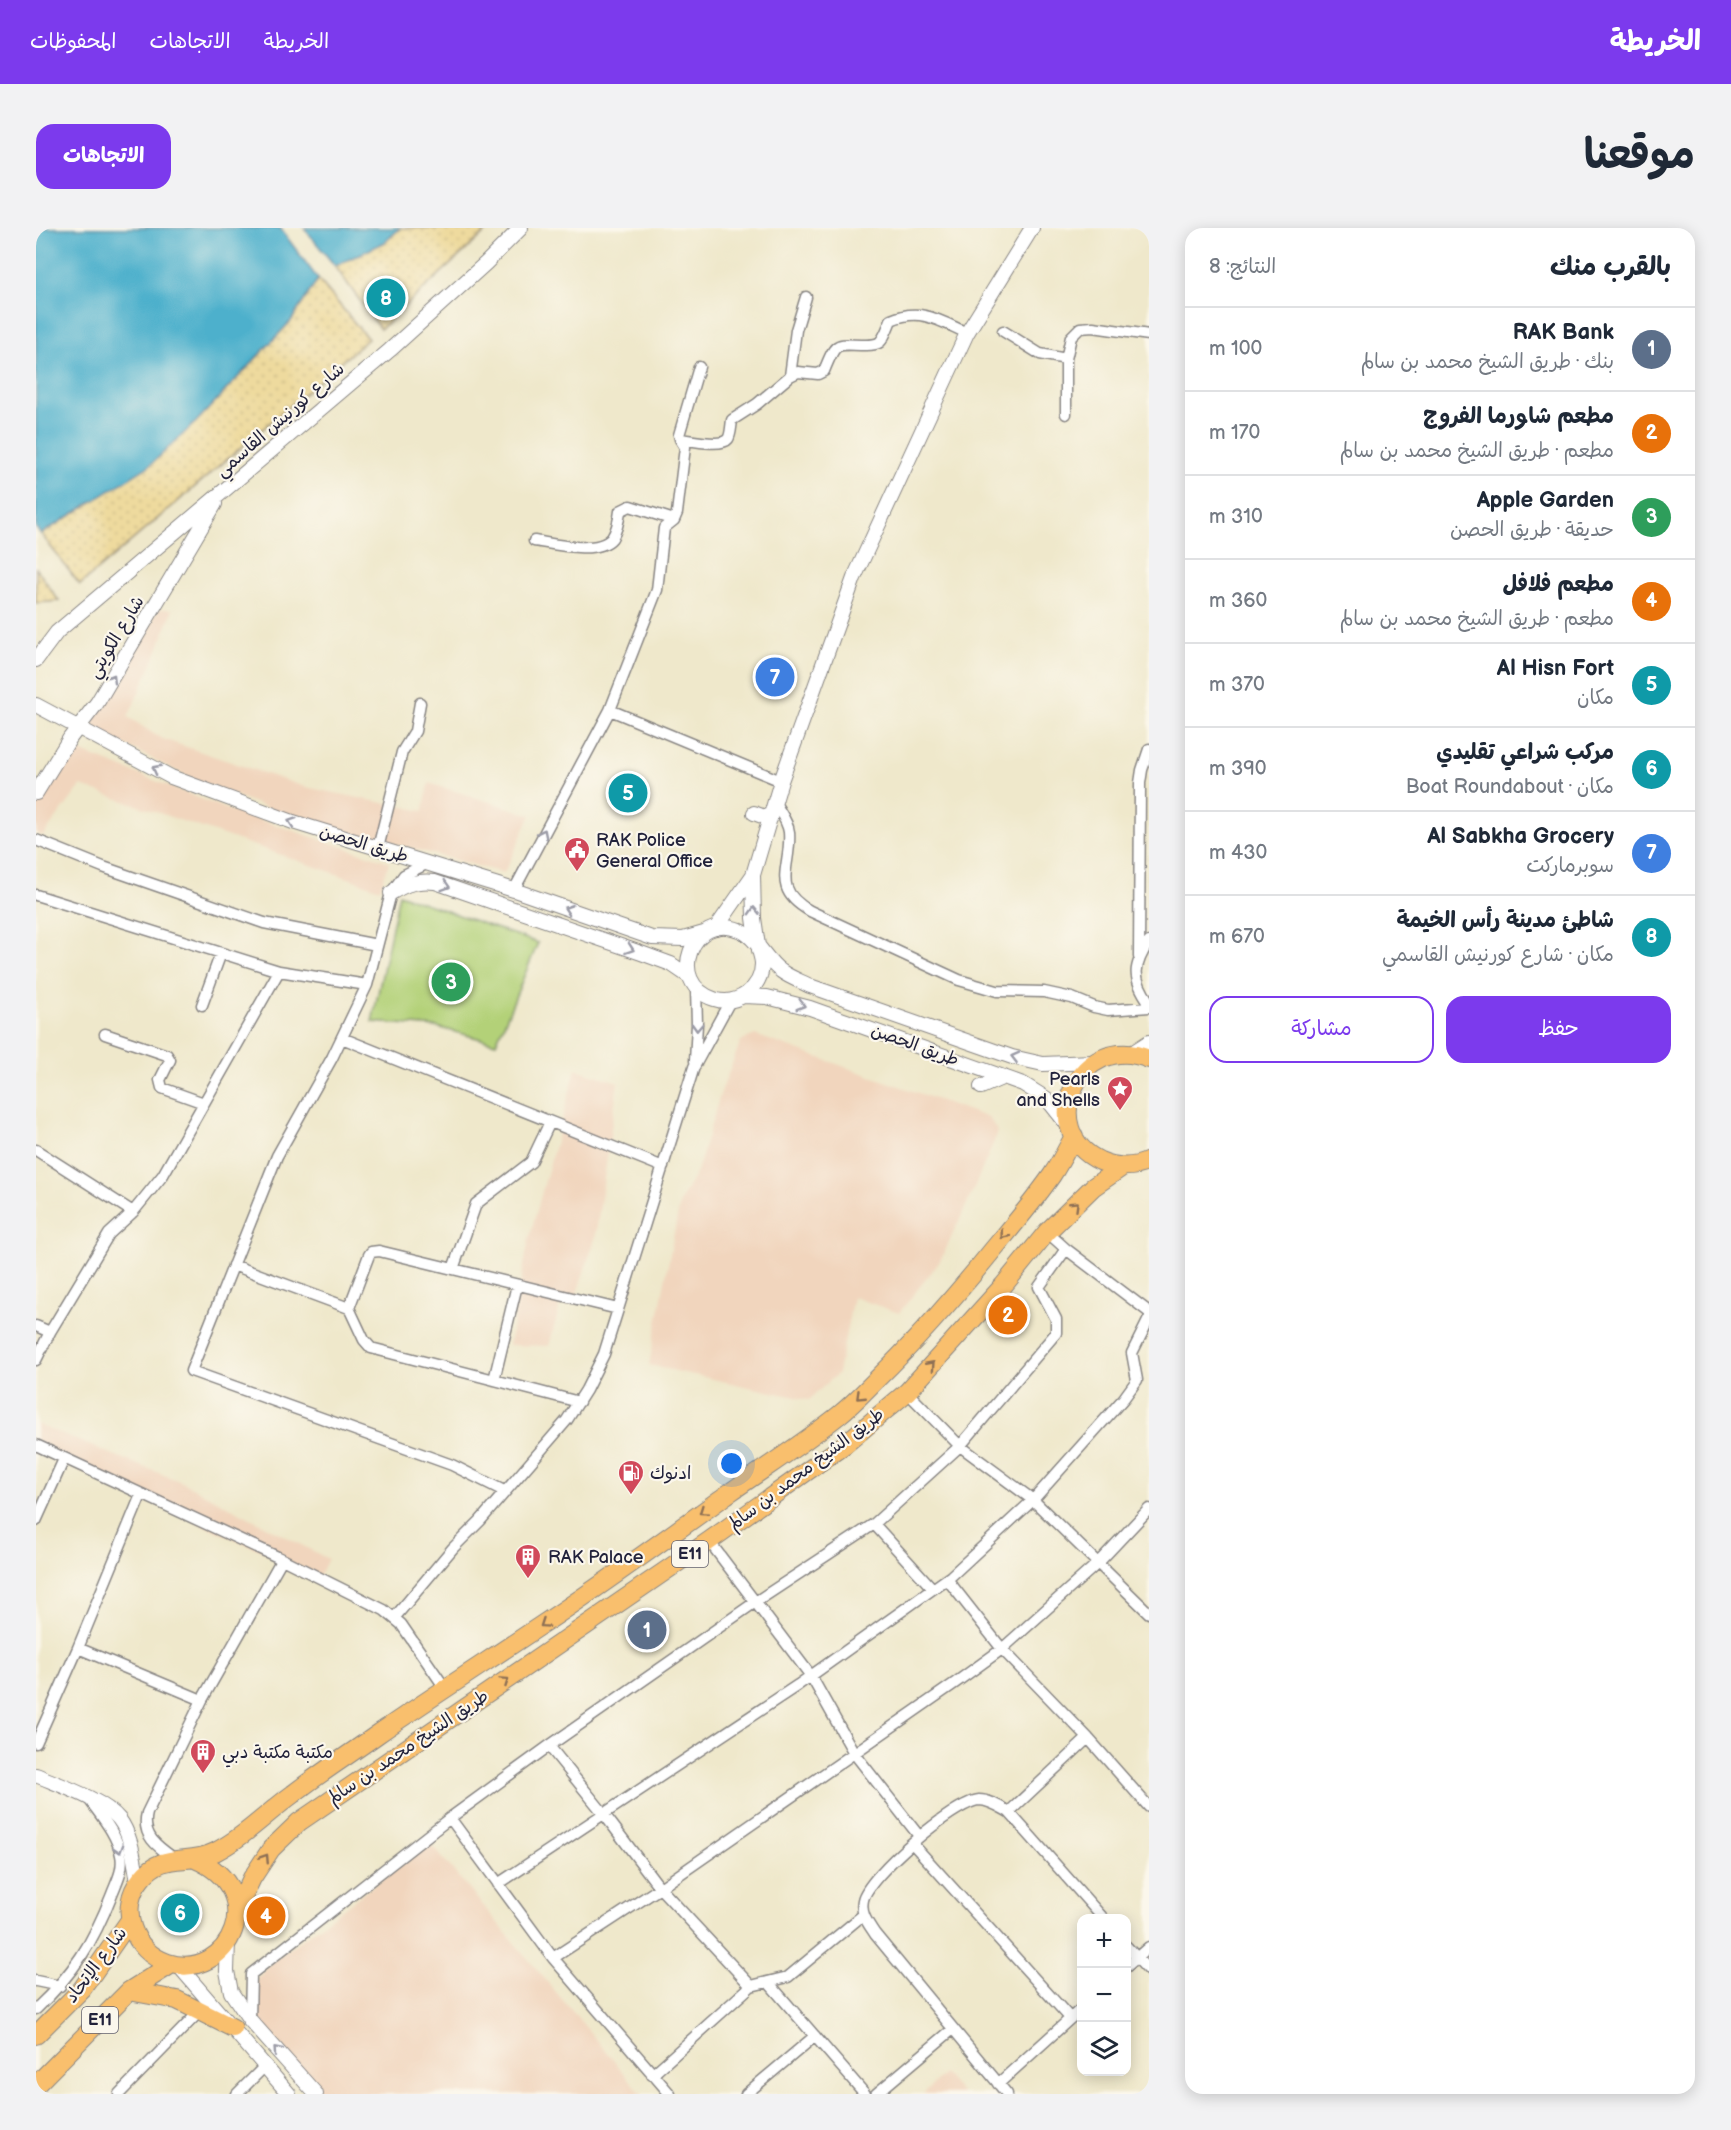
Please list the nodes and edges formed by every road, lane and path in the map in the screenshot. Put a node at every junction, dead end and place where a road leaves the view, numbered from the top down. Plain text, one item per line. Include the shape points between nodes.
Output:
1 (521, 228) edge
2 (1032, 228) edge
3 (806, 297) dead end
4 (1003, 332) dead end
5 (967, 333) junction
6 (1149, 335) edge
7 (1066, 359) junction
8 (699, 367) dead end
9 (790, 376) junction
10 (1066, 414) dead end
11 (680, 439) junction
12 (220, 495) junction
13 (674, 520) junction
14 (534, 542) dead end
15 (57, 632) junction
16 (36, 640) edge
17 (36, 660) edge
18 (420, 704) dead end
19 (36, 705) edge
20 (610, 710) junction
21 (79, 727) junction
22 (1149, 749) edge
23 (781, 781) junction
24 (36, 794) edge
25 (775, 803) junction
26 (754, 813) dead end
27 (770, 819) junction
28 (36, 840) edge
29 (378, 848) junction
30 (428, 863) junction
31 (753, 875) junction
32 (514, 890) junction
33 (391, 893) junction
34 (36, 895) edge
35 (710, 930) junction
36 (1149, 942) edge
37 (377, 945) junction
38 (758, 948) junction
39 (221, 953) junction
40 (1139, 957) junction
41 (279, 971) junction
42 (693, 982) junction
43 (367, 985) junction
44 (736, 998) junction
45 (1149, 1002) edge
46 (202, 1005) dead end
47 (1149, 1007) edge
48 (105, 1034) dead end
49 (342, 1038) junction
50 (1149, 1042) edge
51 (1141, 1056) edge
52 (1093, 1062) junction
53 (694, 1067) junction
54 (1004, 1077) junction
55 (981, 1087) dead end
56 (204, 1103) junction
57 (550, 1122) junction
58 (1072, 1132) junction
59 (36, 1150) edge
60 (1148, 1162) edge
61 (663, 1167) junction
62 (1122, 1167) junction
63 (133, 1212) junction
64 (1047, 1232) junction
65 (1066, 1249) junction
66 (233, 1265) junction
67 (453, 1269) junction
68 (517, 1285) junction
69 (349, 1308) junction
70 (618, 1309) junction
71 (1149, 1312) edge
72 (1149, 1319) edge
73 (36, 1326) edge
74 (50, 1332) junction
75 (36, 1360) edge
76 (494, 1380) junction
77 (907, 1392) junction
78 (579, 1402) junction
79 (36, 1445) edge
80 (960, 1446) junction
81 (64, 1459) junction
82 (504, 1491) junction
83 (141, 1494) junction
84 (1033, 1500) junction
85 (1149, 1509) edge
86 (36, 1521) edge
87 (874, 1524) junction
88 (709, 1541) junction
89 (282, 1559) junction
90 (1098, 1563) junction
91 (947, 1579) junction
92 (933, 1589) junction
93 (754, 1603) junction
94 (1149, 1613) edge
95 (395, 1617) junction
96 (78, 1648) junction
97 (1002, 1648) junction
98 (811, 1676) junction
99 (445, 1688) junction
100 (202, 1700) junction
101 (1088, 1738) junction
102 (36, 1743) edge
103 (549, 1746) junction
104 (854, 1753) junction
105 (36, 1775) edge
106 (89, 1799) junction
107 (1147, 1799) edge
108 (1009, 1812) junction
109 (604, 1814) junction
110 (450, 1818) junction
111 (915, 1840) junction
112 (175, 1858) junction
113 (195, 1860) junction
114 (138, 1881) junction
115 (498, 1884) junction
116 (660, 1888) junction
117 (237, 1910) junction
118 (1099, 1914) edge
119 (863, 1915) junction
120 (130, 1920) junction
121 (228, 1941) junction
122 (1149, 1947) edge
123 (1131, 1951) edge
124 (1137, 1957) junction
125 (553, 1958) junction
126 (1131, 1962) edge
127 (175, 1965) junction
128 (1149, 1971) edge
129 (36, 1981) edge
130 (768, 1982) junction
131 (60, 1986) junction
132 (752, 1986) junction
133 (129, 1991) junction
134 (36, 2009) edge
135 (201, 2010) junction
136 (1077, 2012) edge
137 (1070, 2018) junction
138 (250, 2020) junction
139 (232, 2028) junction
140 (953, 2029) junction
141 (37, 2032) edge
142 (815, 2036) junction
143 (264, 2067) junction
144 (652, 2075) junction
145 (998, 2084) junction
146 (36, 2085) edge
147 (119, 2094) edge
148 (237, 2094) edge
149 (289, 2094) edge
150 (316, 2094) edge
151 (670, 2094) edge
152 (746, 2094) edge
153 (865, 2094) edge
154 (876, 2094) edge
155 (1007, 2094) edge

1 - 12 street, شارع كورنيش القاسمي via 390,350
2 - 5 street
3 - 9 street via 796,330
4 - 7 street via 1040,354
5 - 9 street via 927,315 904,315 891,320 882,340 875,345 844,343 836,346 824,371
5 - 23 street via 854,578
6 - 7 street via 1080,328 1071,337
7 - 10 street
8 - 11 street
9 - 11 street via 732,420 725,442
11 - 13 street via 685,447
12 - 15 street, شارع كورنيش القاسمي
21 -> 12 street, شارع الكويتي
13 - 14 street via 630,506 620,511 613,536 606,544 588,548
13 - 20 street via 664,528 657,590
15 - 16 street, شارع كورنيش القاسمي
15 - 17 street, شارع كورنيش القاسمي
18 - 29 street via 415,731 402,752
19 - 21 street, طريق الحصن
20 - 23 street
32 -> 20 street
21 - 24 street, شارع الكويتي
29 -> 21 street, طريق الحصن via 171,777
22 - 40 street via 1140,783
23 - 25 street
25 - 27 street
25 - 47 street via 789,833 786,890 800,906 980,987 1047,993 1108,1010
26 - 27 street
27 - 31 street
28 - 37 street via 264,922
29 - 30 street, طريق الحصن
30 - 32 street, طريق الحصن
30 - 33 street via 404,875
31 - 35 street
38 -> 31 street
35 -> 32 street, طريق الحصن via 683,939 652,938
33 - 37 street
33 -> 42 street, طريق الحصن via 421,880 435,882 670,964
34 - 39 street
35 - 38 street via 740,930
35 - 42 street via 695,941 689,952 687,965
36 - 40 street
37 - 43 street
38 - 44 street via 760,976 753,988
52 -> 38 street, طريق الحصن via 1043,1064 1012,1057 810,986 781,971
39 - 41 street
39 - 46 street
40 - 45 street via 1136,979
41 - 43 street
41 - 56 street
42 - 44 street via 706,996 717,1000
42 -> 53 street via 697,1024
43 - 49 street
44 - 53 street
44 -> 54 street, طريق الحصن via 767,997 795,1003
48 - 56 street via 167,1055 170,1060 160,1080 162,1088
49 - 57 street
49 - 66 street via 277,1156
50 - 51 street
51 - 52 main road via 1119,1053
52 - 58 main road via 1070,1091 1067,1109
53 - 61 street
54 - 55 street
54 - 58 street, طريق الحصن via 1047,1099
56 - 63 street via 163,1175
57 - 61 street
57 - 67 street via 531,1162 476,1204
58 - 62 main road via 1094,1158
58 -> 99 main road, طريق الشيخ محمد بن سالم / E11 via 1054,1173 965,1284 908,1349 841,1414 543,1624
59 - 63 street
60 - 62 main road
61 - 70 street
64 -> 62 main road, طريق الشيخ محمد بن سالم / E11 via 1093,1187
63 - 74 street via 110,1234
64 - 65 street
77 -> 64 main road, طريق الشيخ محمد بن سالم / E11
65 - 71 street
65 - 80 street via 1039,1287 1056,1319 1056,1333
66 - 69 street
66 - 82 street via 191,1371 452,1466
67 - 68 street
67 - 69 street via 371,1252
68 - 70 street
68 - 76 street
69 - 76 street via 371,1348
70 - 78 street via 604,1354
72 - 84 street via 1132,1353 1137,1380
73 - 74 street
74 - 75 street
76 - 78 street
77 - 80 street
77 - 88 main road, طريق الشيخ محمد بن سالم / E11 via 844,1445
78 - 82 street via 536,1458
79 - 81 street
80 - 84 street
80 - 87 street
81 - 83 street
81 - 86 street
82 - 95 street
83 - 89 street
83 - 96 street
84 - 90 street
84 - 91 street
85 - 90 street
87 - 92 street
87 - 93 street
88 - 93 street
117 -> 88 main road, طريق الشيخ محمد بن سالم / E11 via 271,1849 299,1822
89 - 95 street
89 - 100 street
90 - 94 street
90 - 97 street
91 - 92 street
91 - 97 street
92 - 98 street
93 - 98 street
93 - 103 street
95 - 99 street
96 - 100 street
96 - 102 street
97 - 101 street
97 - 104 street
98 - 104 street
98 - 109 street
99 - 113 main road, طريق الشيخ محمد بن سالم / E11 via 291,1794 239,1837
100 - 112 street via 146,1818 149,1837
101 - 107 street
101 - 108 street
103 - 109 street
103 - 110 street
104 - 111 street
104 - 116 street
105 - 106 street
106 - 114 street via 118,1819 131,1842
106 -> 131 street via 113,1833 122,1867 99,1927
108 - 111 street via 980,1800 962,1805
108 - 118 street
109 - 115 street
109 - 116 street
110 - 115 street
110 - 138 street via 251,1974
111 - 119 street via 864,1897
111 - 137 street
112 - 113 main road
112 - 114 main road via 150,1869
113 - 117 main road via 211,1866 224,1878
114 - 120 main road via 129,1906
115 - 125 street
116 - 125 street
116 - 132 street
117 - 121 main road
119 - 130 street via 788,1977
119 - 140 street
120 - 127 main road via 144,1949 156,1959
120 - 141 main road, شارع الإتحاد / E11 via 82,1989
121 - 127 main road via 204,1961
121 - 138 street via 231,1992
122 - 124 street
123 - 124 street
124 - 126 street
124 - 128 street
125 - 144 street
127 - 133 main road, شارع الإتحاد / E11
127 - 139 street
129 - 131 street
130 - 132 street
130 - 142 street
131 - 134 street
132 - 144 street
133 - 135 main road via 177,2000
133 - 146 main road, شارع الإتحاد / E11
135 - 139 main road
135 - 147 street
136 - 137 street
137 - 145 street
150 -> 138 street
139 - 143 street
140 - 145 street
140 - 154 street
142 - 152 street
142 - 153 street
143 - 148 street
143 - 149 street
144 - 151 street
145 - 155 street

